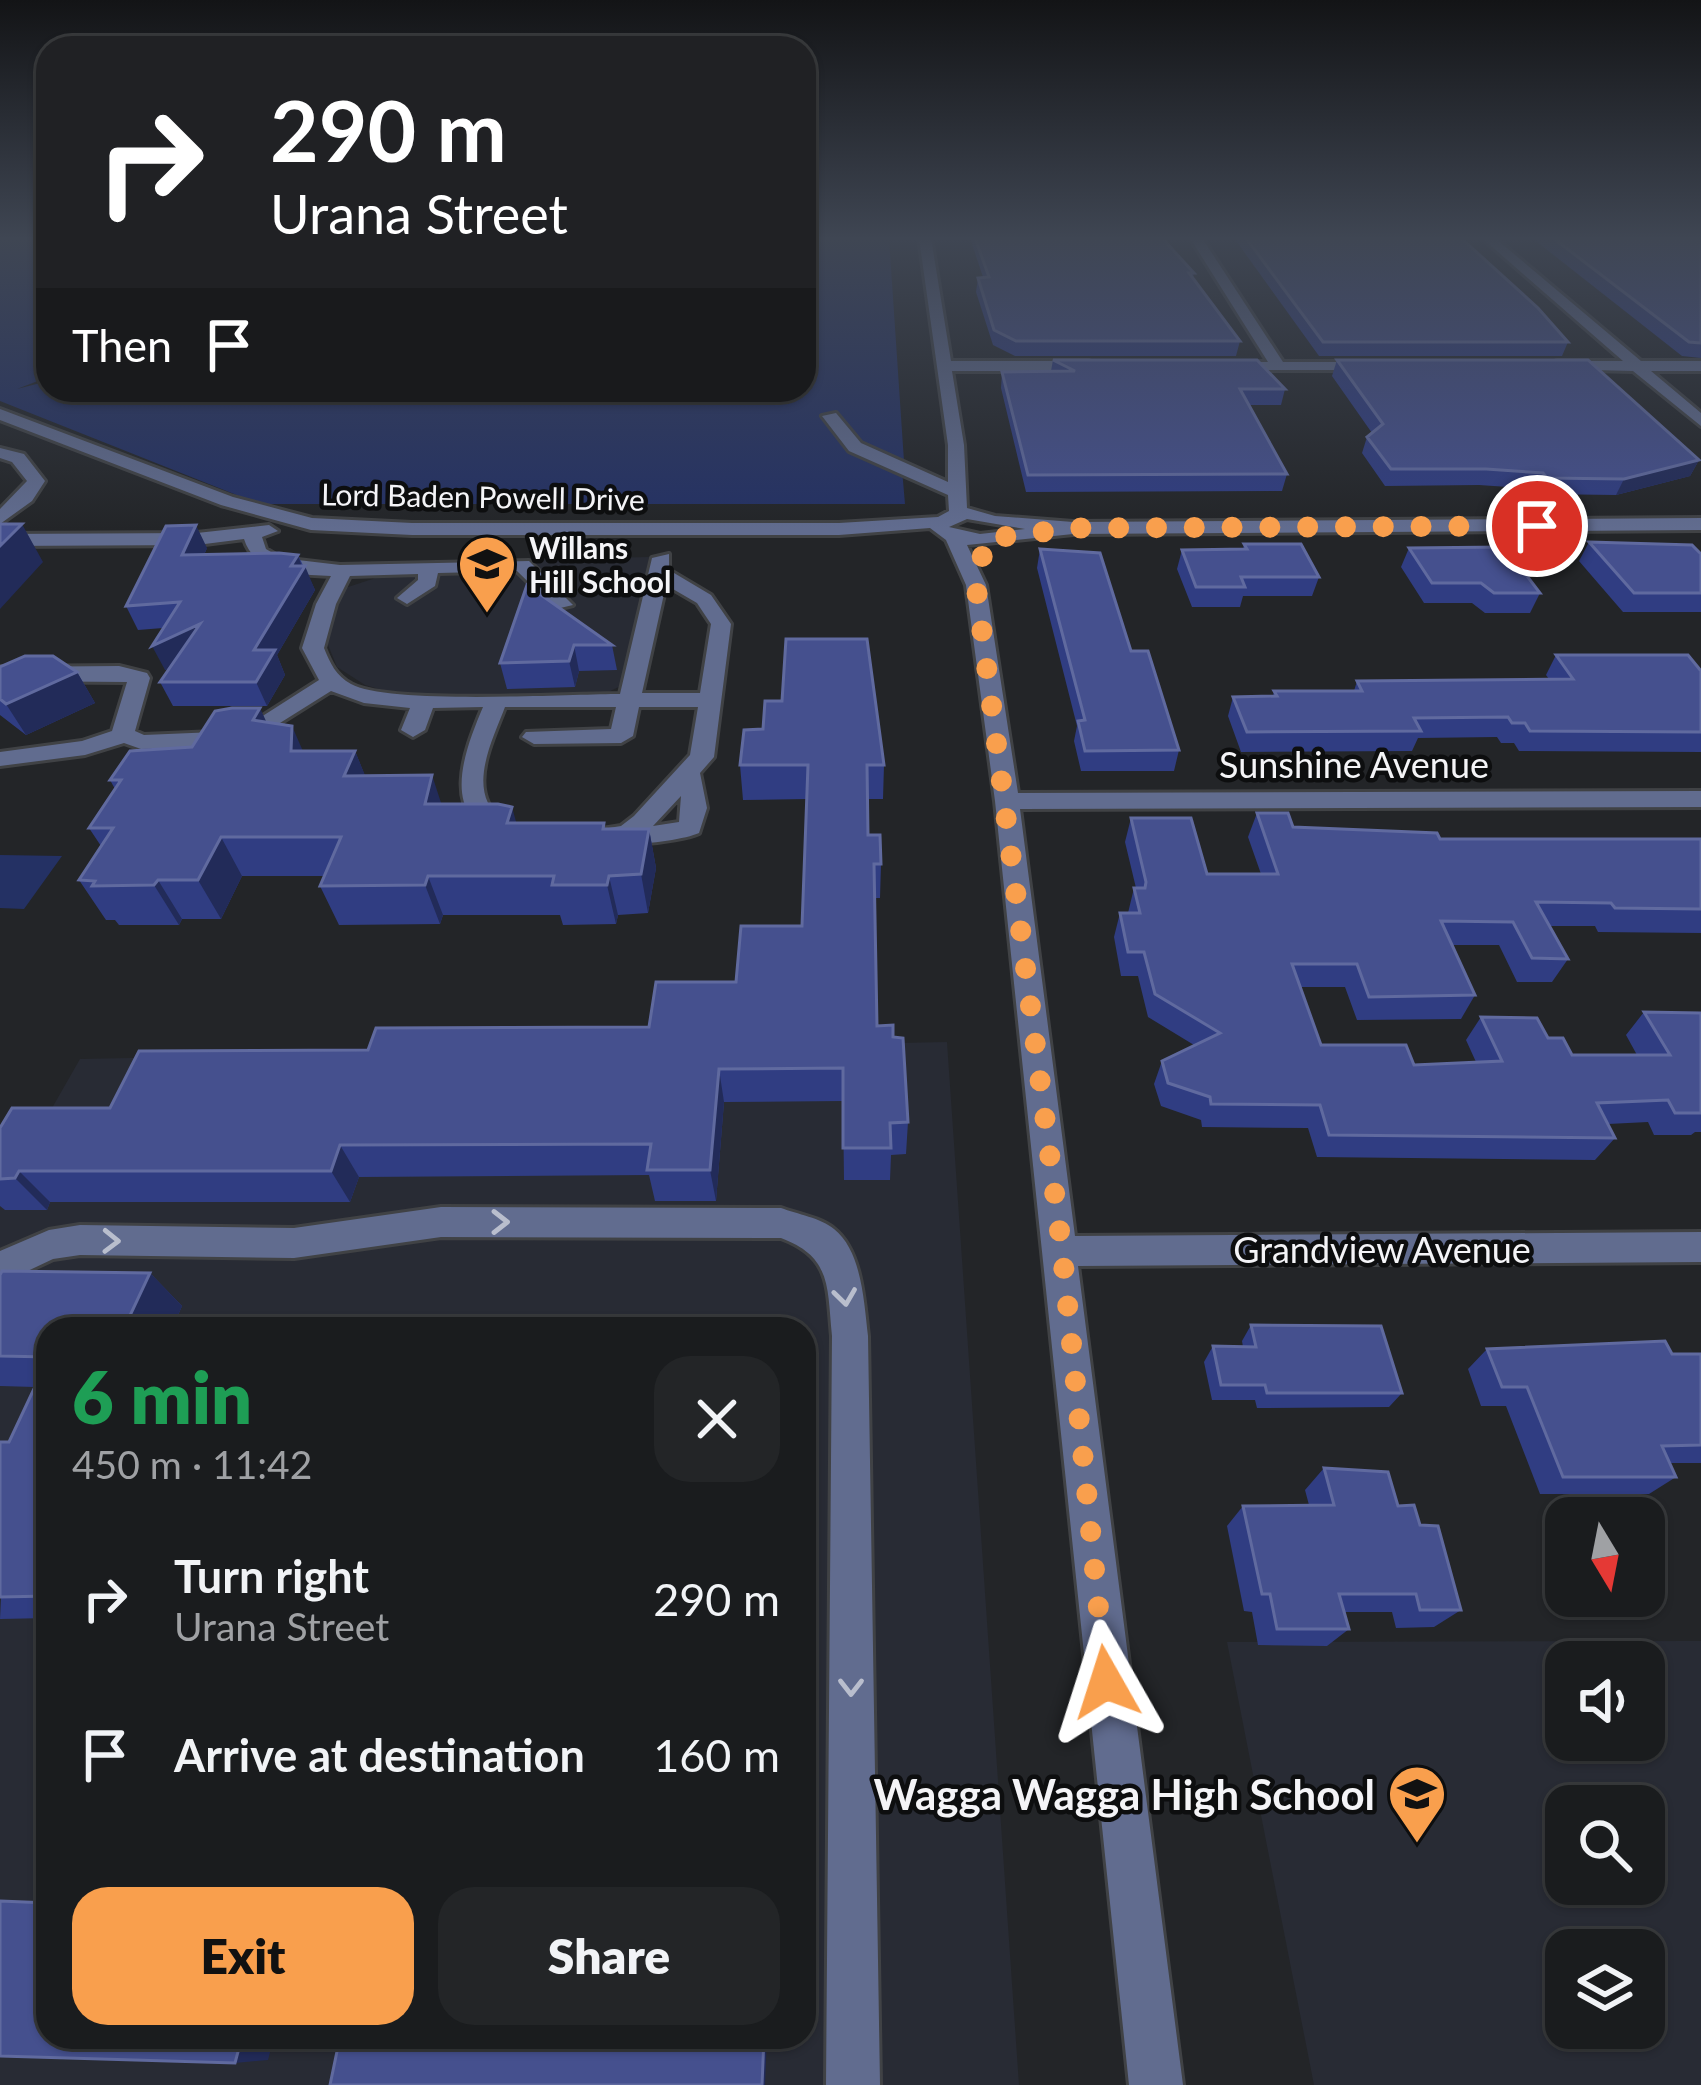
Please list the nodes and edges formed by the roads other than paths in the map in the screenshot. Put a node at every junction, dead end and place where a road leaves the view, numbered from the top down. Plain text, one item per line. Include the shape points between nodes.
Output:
1 (939, 335) edge
2 (1258, 335) edge
3 (1601, 335) edge
4 (1701, 365) edge
5 (944, 366) junction
6 (1530, 366) edge
7 (1636, 366) junction
8 (1115, 367) edge
9 (1208, 367) edge
10 (1278, 367) junction
11 (1392, 367) edge
12 (0, 414) edge
13 (1701, 421) edge
14 (956, 445) junction
15 (0, 453) edge
16 (957, 483) junction
17 (0, 518) edge
18 (310, 524) junction
19 (1701, 526) edge
20 (950, 528) junction
21 (988, 528) junction
22 (669, 529) junction
23 (252, 534) junction
24 (0, 540) edge
25 (428, 568) junction
26 (344, 570) junction
27 (659, 572) junction
28 (976, 585) junction
29 (407, 598) dead end
30 (563, 605) edge
31 (0, 674) edge
32 (329, 683) junction
33 (497, 700) junction
34 (630, 700) junction
35 (710, 700) junction
36 (424, 701) junction
37 (413, 730) dead end
38 (125, 735) junction
39 (534, 737) dead end
40 (0, 759) edge
41 (689, 773) junction
42 (1701, 799) edge
43 (1007, 801) junction
44 (628, 833) junction
45 (532, 836) edge
46 (566, 838) edge
47 (1701, 1247) edge
48 (1062, 1250) junction
49 (0, 1268) edge
50 (853, 2085) edge
51 (1156, 2085) edge

1 - 5 street
2 - 10 street
3 - 7 street
4 - 7 street
5 - 8 street
5 - 14 street
6 - 7 street
7 - 13 street
9 - 10 street
10 - 11 street
12 - 18 street, Lord Baden Powell Drive
14 - 16 street
14 - 21 street
15 - 17 street via 18,458 36,481
16 - 16 street via 856,447 830,416 923,463
16 - 20 street
18 - 22 street, Lord Baden Powell Drive
18 - 23 street
19 - 21 street, Lord Baden Powell Drive
20 - 21 street, Lord Baden Powell Drive
20 - 22 street, Lord Baden Powell Drive
20 - 28 street
21 - 28 street
22 - 27 street
23 - 24 street
23 - 26 street via 270,561
25 - 26 street
25 - 29 street via 428,582
25 - 30 street via 523,565
26 - 32 street via 313,648
27 - 34 street
27 - 35 street via 704,599 722,624
28 - 43 street
31 - 38 street via 139,678
32 - 36 street via 354,697
32 - 38 street via 245,738 141,742
33 - 34 street
33 - 36 street
33 - 45 street via 470,790 492,824
34 - 35 street
34 - 39 street via 621,736
35 - 41 street via 702,757
36 - 37 street
38 - 40 street
41 - 44 street
41 - 44 street via 690,827 653,837
42 - 43 street, Sunshine Avenue
43 - 48 street
44 - 46 street
47 - 48 street, Grandview Avenue
48 - 51 street
49 -> 50 street via 80,1240 294,1243 440,1222 781,1223 820,1237 840,1270 850,1336

